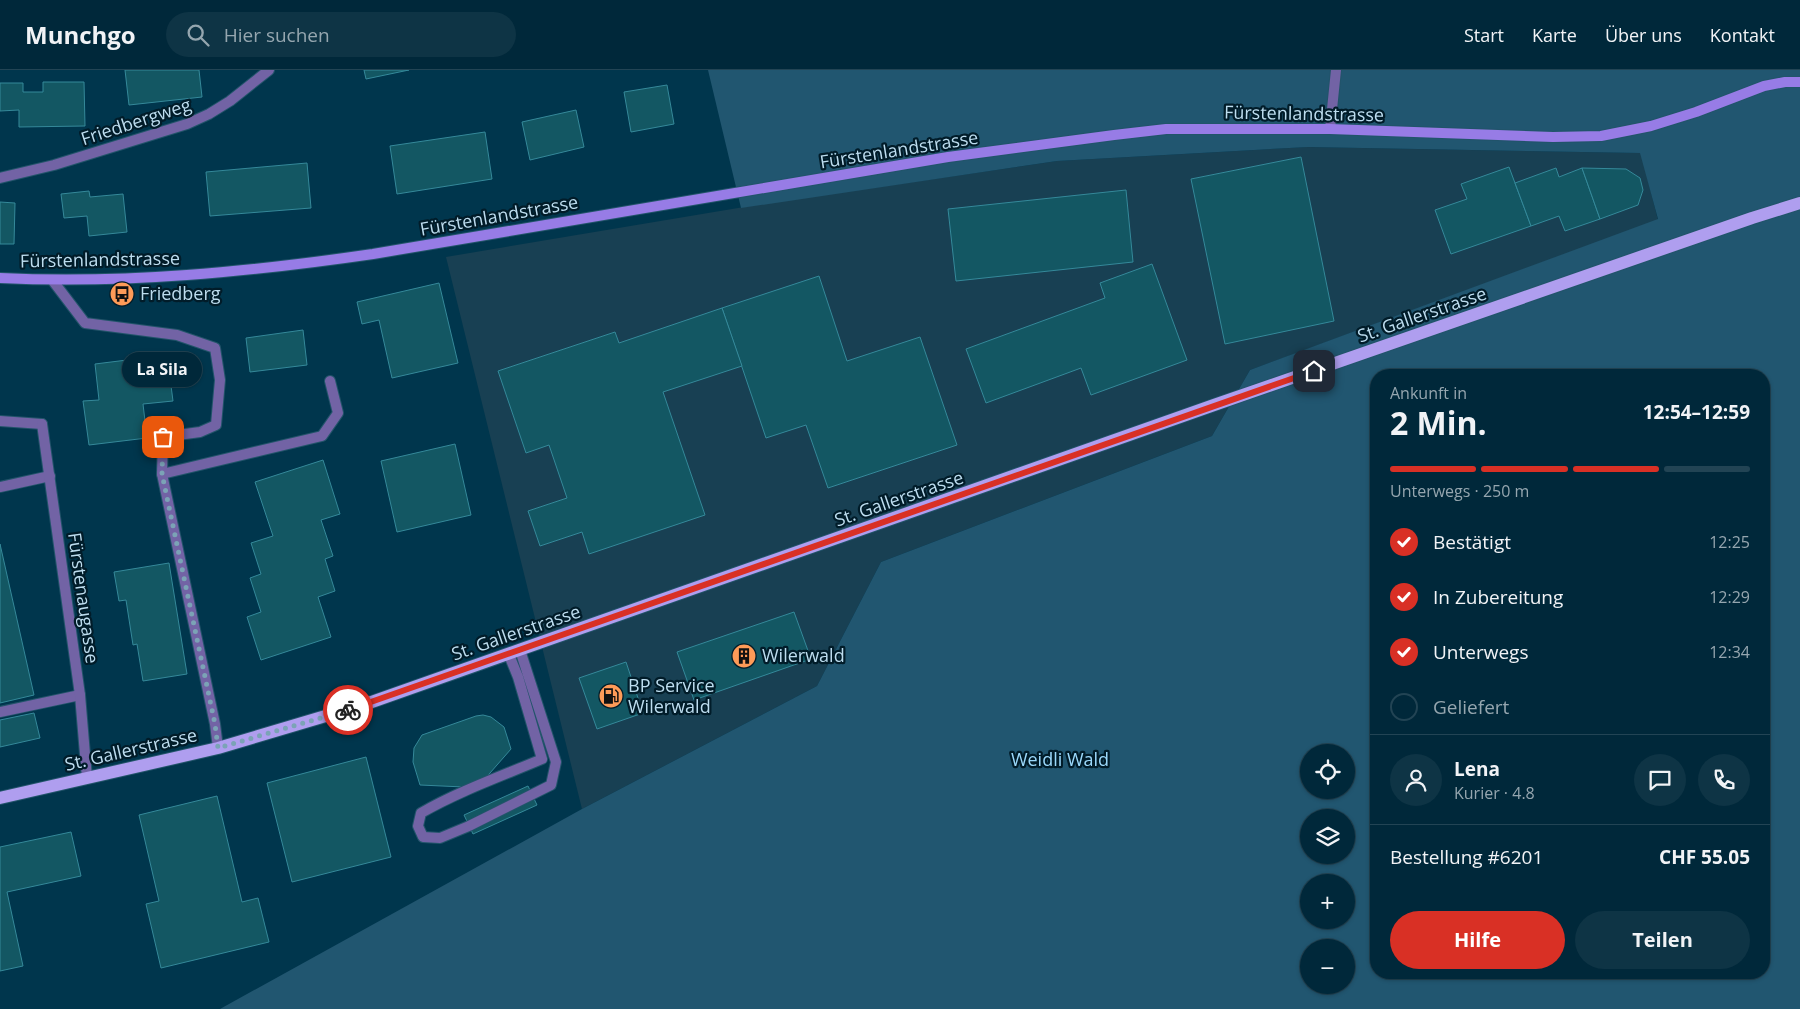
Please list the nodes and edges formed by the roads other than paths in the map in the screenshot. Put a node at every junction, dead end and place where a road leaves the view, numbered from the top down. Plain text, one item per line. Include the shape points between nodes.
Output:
1 (269, 70) edge
2 (1336, 70) edge
3 (1800, 82) edge
4 (1330, 129) junction
5 (0, 178) edge
6 (1800, 204) edge
7 (0, 278) edge
8 (53, 281) junction
9 (330, 381) dead end
10 (0, 422) edge
11 (162, 474) junction
12 (50, 476) junction
13 (0, 487) edge
14 (514, 652) junction
15 (80, 695) junction
16 (0, 712) edge
17 (218, 748) junction
18 (88, 778) junction
19 (0, 798) edge

1 - 5 street, Friedbergweg via 230,101 187,124
2 - 4 street
3 - 4 street, Fürstenlandstrasse via 1764,86 1651,126 1600,136
4 - 8 street, Fürstenlandstrasse via 1166,130 1114,134 948,157 298,265 146,278
6 - 14 main road, St. Gallerstrasse via 1214,405
7 - 8 street, Fürstenlandstrasse
8 - 11 street via 85,323 177,335 216,348 220,380 216,425 200,432 163,437
9 - 11 street via 338,413 322,436
10 - 12 street, Fürstenaugasse via 42,424
11 - 17 street
12 - 13 street
12 - 15 street, Fürstenaugasse
14 - 14 street via 542,759 448,798 421,813 418,826 424,837 440,838 551,786 556,762
14 - 17 main road, St. Gallerstrasse via 366,704
15 - 16 street
15 - 18 street, Fürstenaugasse
17 - 18 main road, St. Gallerstrasse
18 - 19 main road, St. Gallerstrasse

